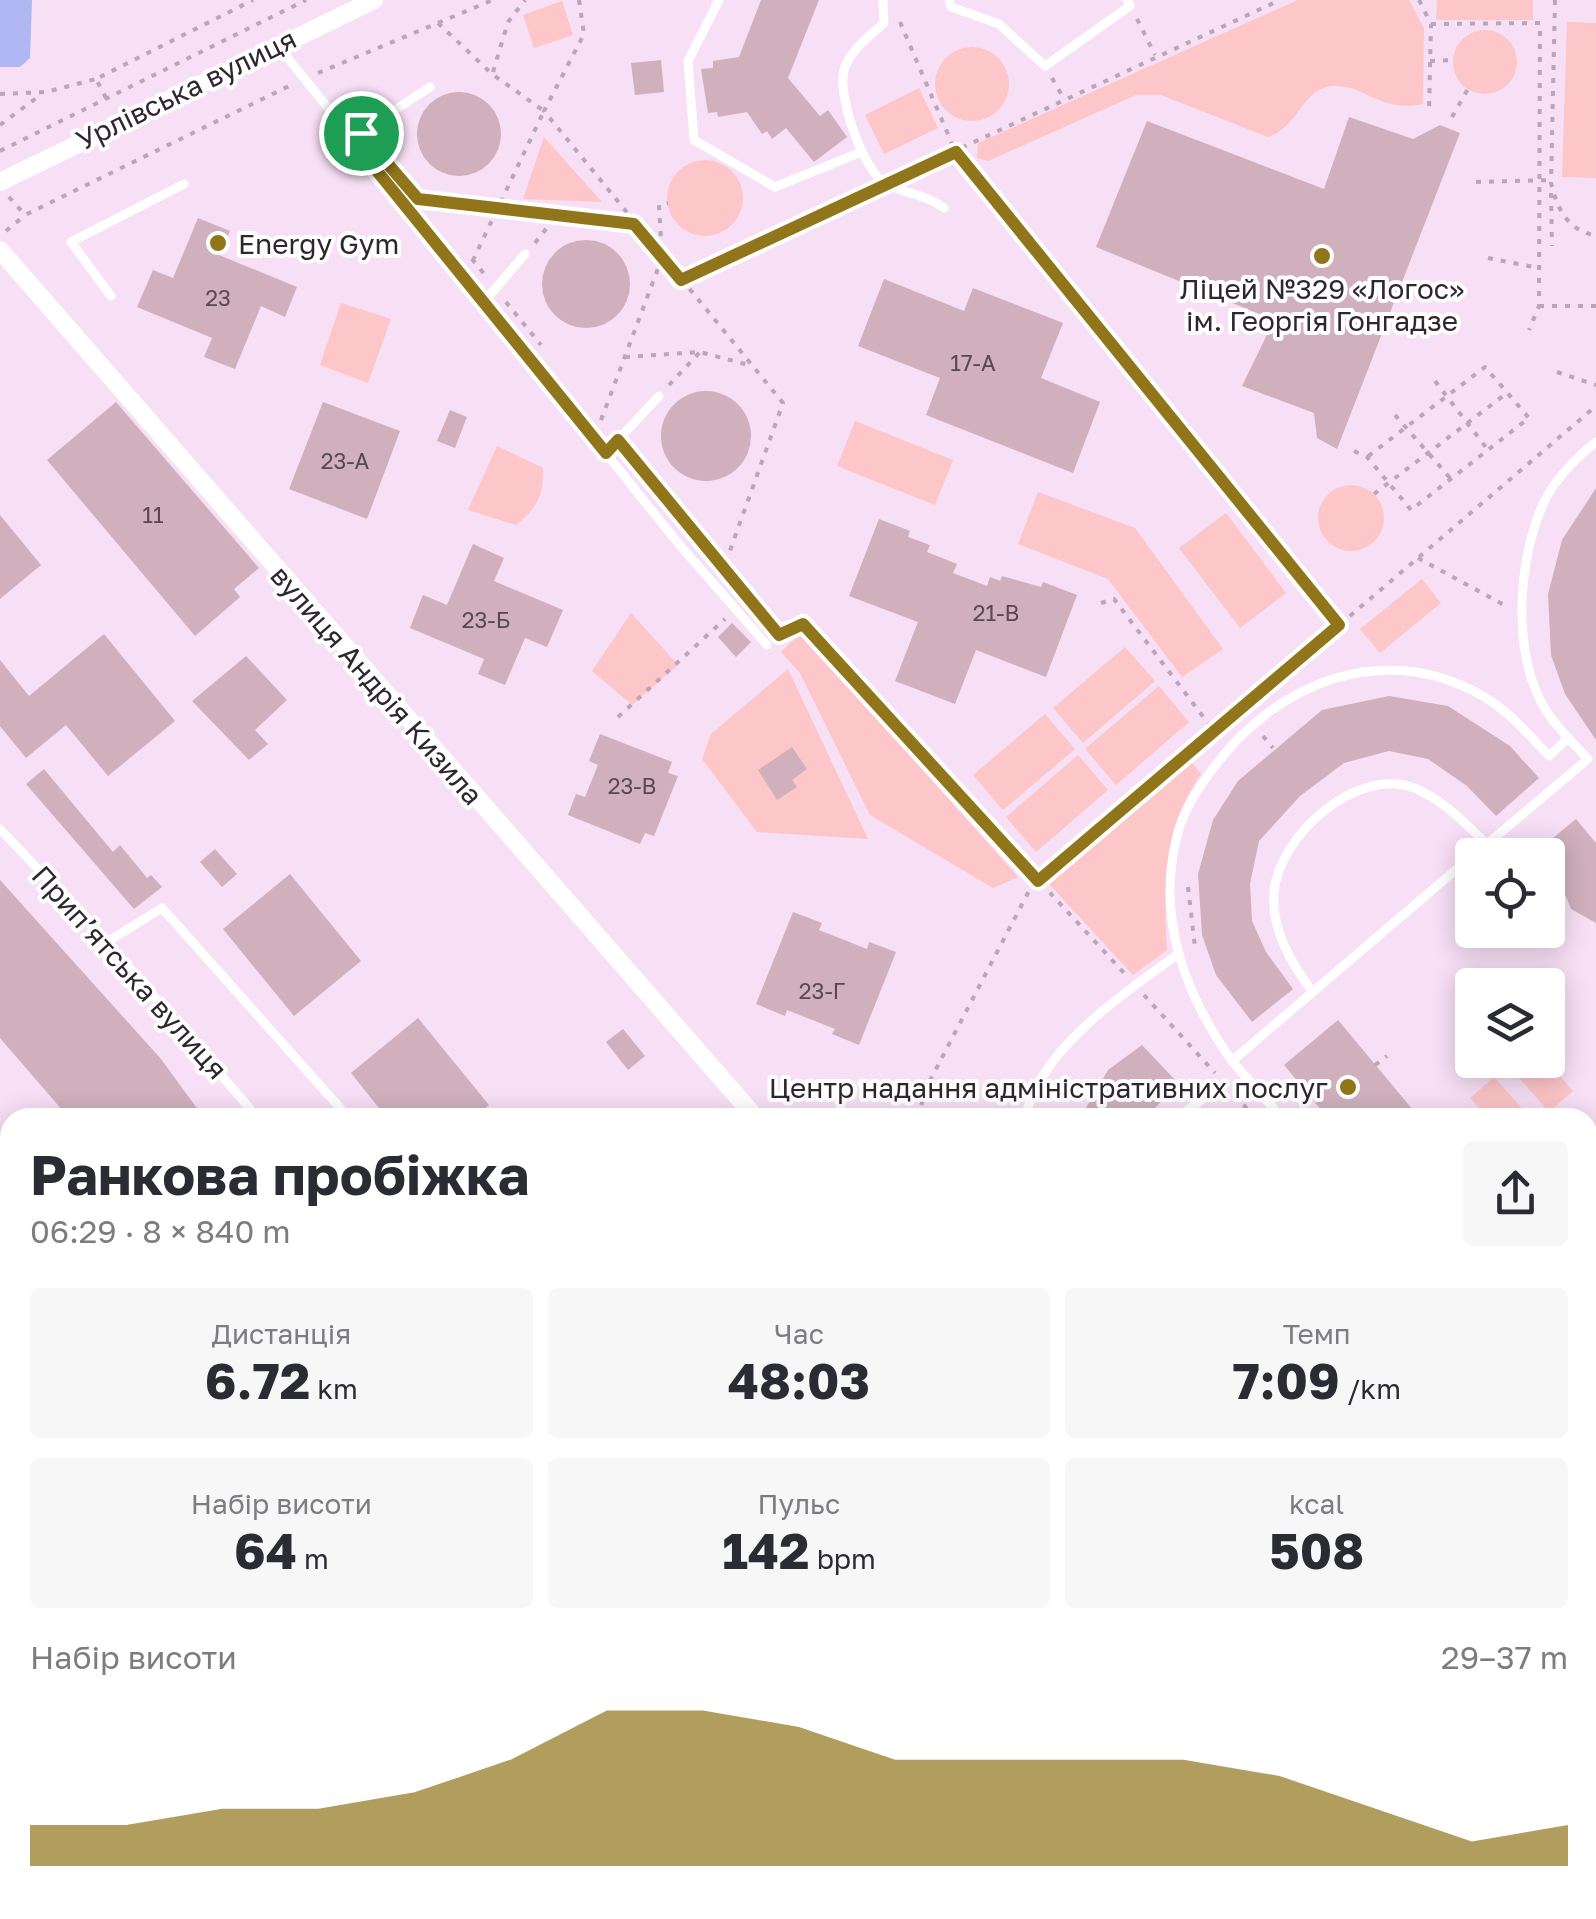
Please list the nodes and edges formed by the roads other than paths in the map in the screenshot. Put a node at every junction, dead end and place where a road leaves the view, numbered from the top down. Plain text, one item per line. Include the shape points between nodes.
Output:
1 (374, 0) edge
2 (719, 0) edge
3 (882, 0) edge
4 (949, 0) edge
5 (1129, 3) edge
6 (276, 44) junction
7 (430, 87) dead end
8 (351, 139) junction
9 (859, 154) junction
10 (184, 184) dead end
11 (0, 185) edge
12 (944, 208) dead end
13 (0, 250) edge
14 (526, 254) road end
15 (111, 296) dead end
16 (484, 302) junction
17 (658, 396) road end
18 (1596, 442) edge
19 (606, 453) junction
20 (768, 645) dead end
21 (1568, 738) junction
22 (0, 829) edge
23 (1480, 838) edge
24 (1494, 838) edge
25 (1455, 871) edge
26 (107, 942) junction
27 (1176, 955) junction
28 (1312, 990) junction
29 (1232, 1060) junction
30 (862, 1082) dead end
31 (1224, 1083) road end
32 (902, 1098) dead end
33 (249, 1108) edge
34 (339, 1108) edge
35 (747, 1108) edge
36 (1027, 1108) edge
37 (1190, 1108) edge
38 (1273, 1108) edge

1 - 6 street, Урлівська вулиця
2 - 9 lane via 688,61 694,140 775,187
3 - 9 lane via 884,22 842,74
4 - 5 lane via 999,24 1045,66
6 - 8 lane
6 - 11 street, Урлівська вулиця
7 - 8 lane
8 - 16 lane
9 - 12 lane via 884,183
10 - 15 lane via 71,242
13 - 35 street, вулиця Андрія Кизила
14 - 16 lane
16 - 19 lane
17 - 19 lane
18 - 21 lane via 1546,500 1528,557 1527,665 1546,710
19 - 20 lane
21 - 24 lane via 1588,759
21 - 27 lane via 1549,756 1482,695 1436,676 1388,671 1330,677 1274,704 1195,791 1176,839
22 - 26 lane, Припʼятська вулиця
23 - 28 lane via 1411,786 1383,784 1350,795 1314,819 1285,857 1274,892 1289,960
25 - 28 lane
26 - 33 lane, Припʼятська вулиця
26 - 34 lane via 162,908
27 - 29 lane via 1199,1014
27 - 36 lane via 1070,1040
28 - 29 lane
29 - 38 lane
30 - 32 lane
31 - 37 lane

